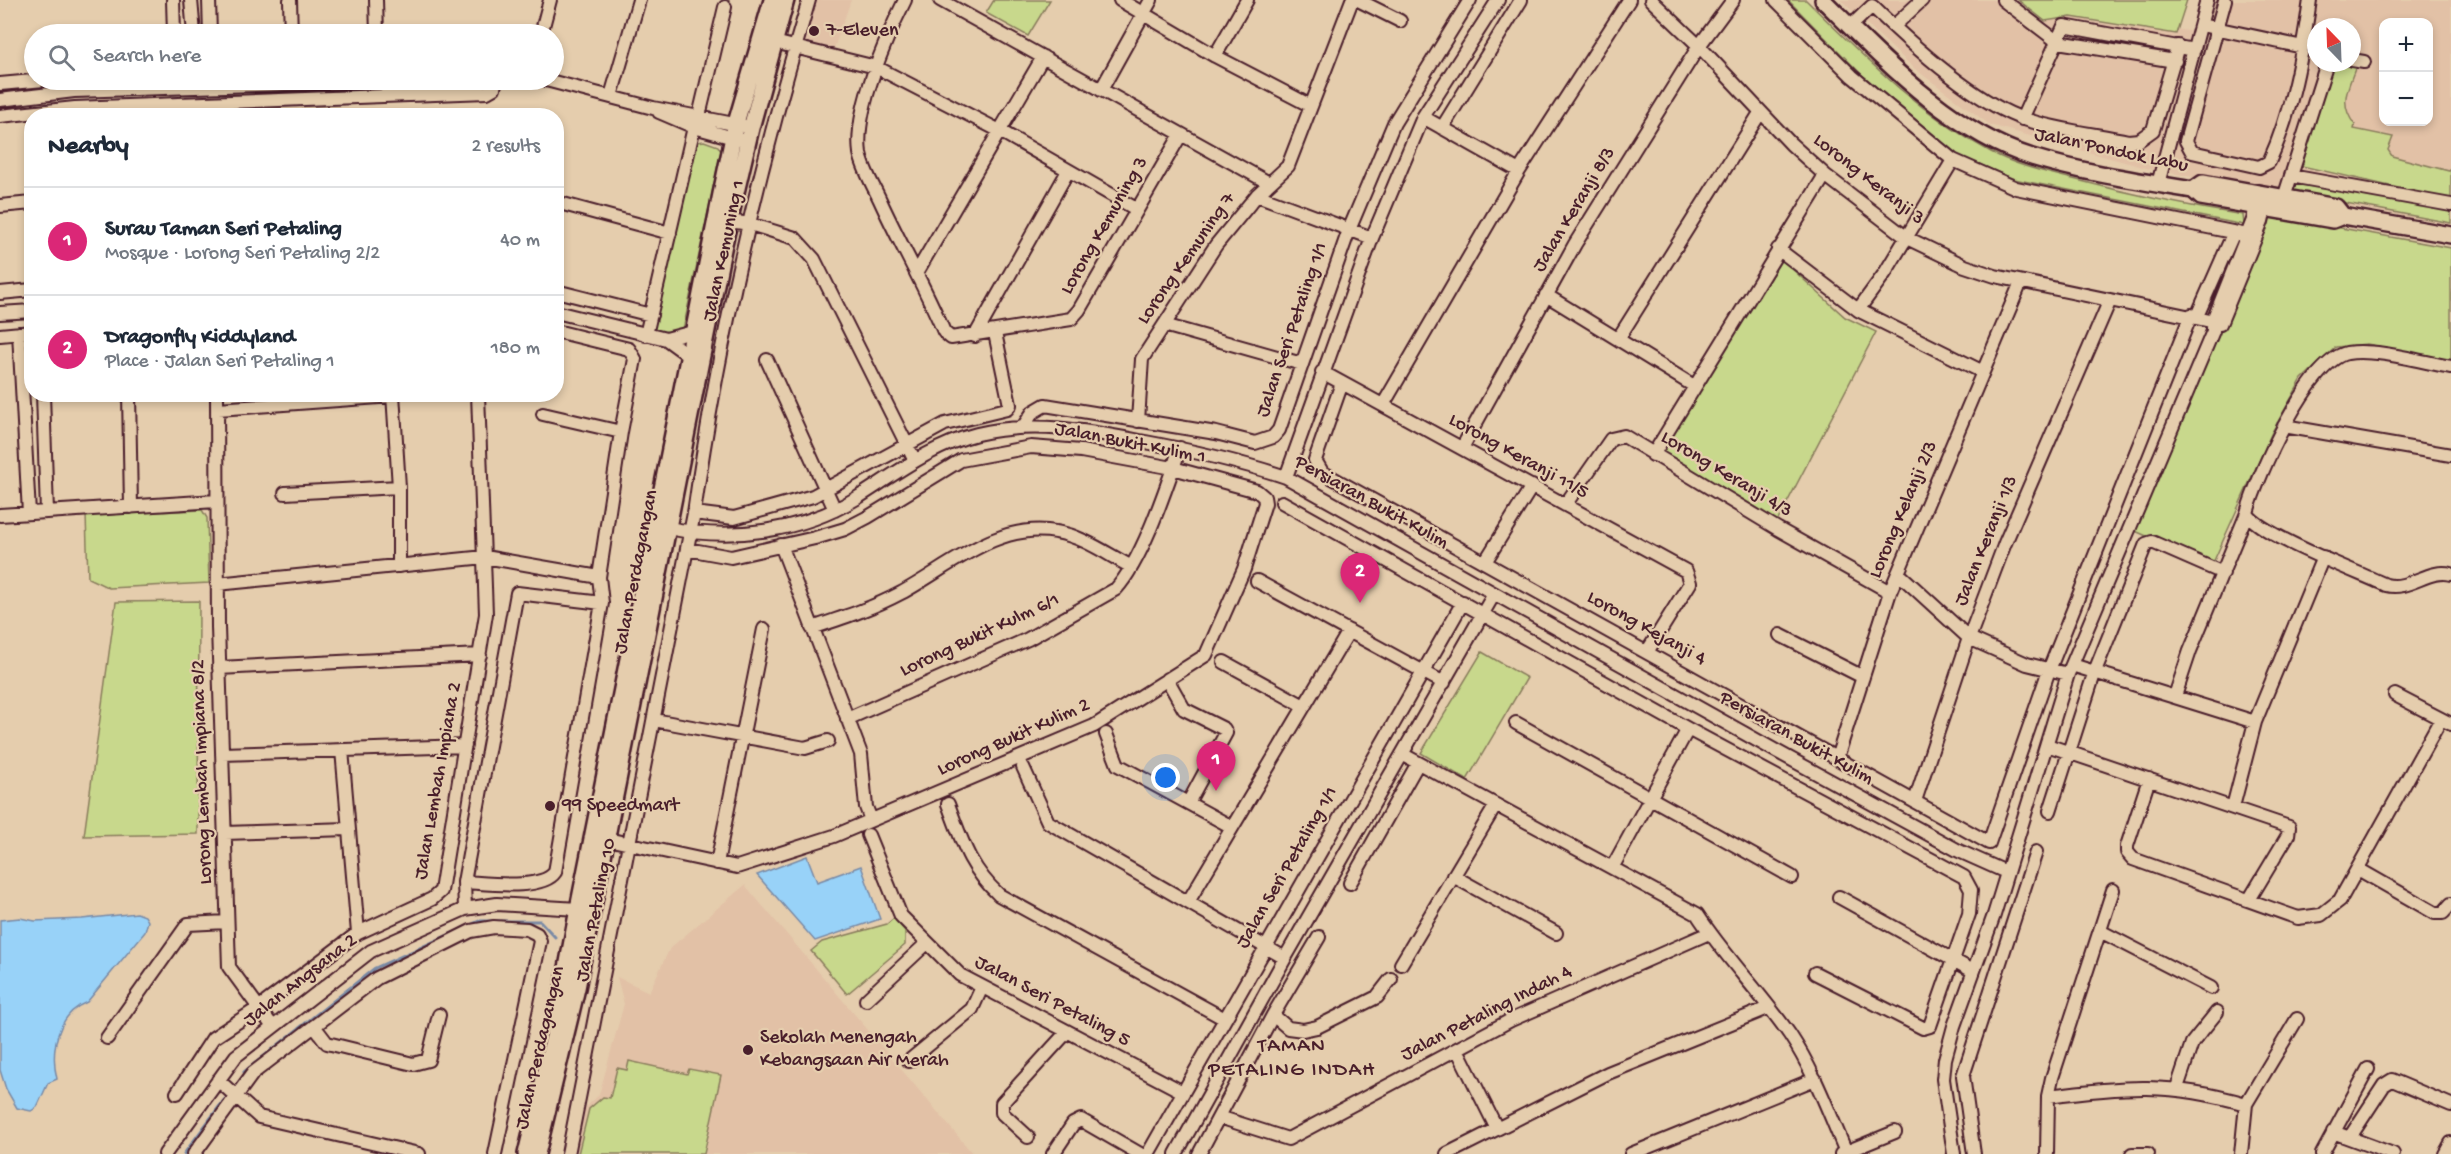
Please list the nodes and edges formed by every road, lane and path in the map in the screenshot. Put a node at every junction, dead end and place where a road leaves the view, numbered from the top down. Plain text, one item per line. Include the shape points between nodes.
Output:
1 (173, 0) edge
2 (191, 0) edge
3 (209, 0) edge
4 (290, 0) edge
5 (376, 0) edge
6 (550, 0) edge
7 (639, 0) edge
8 (772, 0) edge
9 (786, 0) edge
10 (809, 0) edge
11 (905, 0) edge
12 (940, 0) edge
13 (1120, 0) edge
14 (1151, 0) edge
15 (1246, 0) edge
16 (1352, 0) edge
17 (1358, 0) edge
18 (1470, 0) edge
19 (1498, 0) edge
20 (1521, 0) edge
21 (1629, 0) edge
22 (1651, 0) edge
23 (1733, 0) edge
24 (1776, 0) edge
25 (1823, 0) edge
26 (1922, 0) edge
27 (2003, 0) edge
28 (2207, 0) edge
29 (2225, 0) edge
30 (2310, 0) edge
31 (726, 7) dead end
32 (1143, 14) junction
33 (1400, 21) dead end
34 (174, 24) edge
35 (193, 24) edge
36 (210, 24) edge
37 (291, 24) edge
38 (377, 24) edge
39 (544, 24) edge
40 (2201, 25) junction
41 (1894, 26) junction
42 (1850, 27) junction
43 (2219, 30) junction
44 (774, 42) junction
45 (2058, 42) junction
46 (1699, 46) junction
47 (2178, 46) junction
48 (795, 47) junction
49 (2303, 47) junction
50 (2194, 50) junction
51 (1215, 56) junction
52 (1043, 57) junction
53 (2175, 61) junction
54 (876, 67) junction
55 (2324, 72) edge
56 (24, 82) edge
57 (0, 84) edge
58 (564, 84) edge
59 (82, 90) edge
60 (490, 90) edge
61 (1101, 90) junction
62 (74, 91) junction
63 (611, 96) junction
64 (0, 100) edge
65 (1311, 106) junction
66 (75, 108) edge
67 (157, 108) edge
68 (1760, 113) junction
69 (2286, 114) junction
70 (24, 115) edge
71 (0, 116) edge
72 (1423, 117) junction
73 (2022, 119) junction
74 (2308, 119) junction
75 (697, 121) junction
76 (1442, 128) junction
77 (1000, 131) junction
78 (742, 132) junction
79 (1180, 135) junction
80 (1953, 160) junction
81 (1068, 171) junction
82 (1519, 171) junction
83 (1825, 175) junction
84 (2291, 176) junction
85 (1269, 183) junction
86 (2158, 184) junction
87 (1257, 195) junction
88 (2269, 202) junction
89 (24, 204) edge
90 (564, 204) edge
91 (0, 206) edge
92 (2451, 206) edge
93 (1136, 209) junction
94 (729, 221) junction
95 (750, 224) junction
96 (1349, 230) junction
97 (2234, 232) junction
98 (670, 234) junction
99 (2247, 235) junction
100 (2451, 235) edge
101 (1372, 238) junction
102 (1907, 238) junction
103 (1778, 249) junction
104 (916, 272) junction
105 (2021, 282) junction
106 (24, 291) edge
107 (0, 293) edge
108 (564, 293) edge
109 (1546, 295) junction
110 (2109, 300) junction
111 (1858, 310) junction
112 (24, 312) edge
113 (0, 313) edge
114 (564, 314) edge
115 (651, 315) junction
116 (2194, 316) junction
117 (1164, 325) junction
118 (2216, 325) junction
119 (24, 332) edge
120 (693, 332) junction
121 (564, 333) edge
122 (995, 333) junction
123 (0, 335) edge
124 (646, 335) junction
125 (975, 336) junction
126 (666, 339) junction
127 (1618, 339) junction
128 (688, 355) junction
129 (767, 360) dead end
130 (1302, 364) junction
131 (2451, 367) edge
132 (1322, 372) junction
133 (1983, 372) junction
134 (1342, 383) junction
135 (1694, 386) junction
136 (27, 402) edge
137 (43, 402) edge
138 (129, 402) edge
139 (218, 402) edge
140 (306, 402) edge
141 (393, 402) edge
142 (478, 402) edge
143 (1383, 405) junction
144 (218, 409) junction
145 (543, 414) dead end
146 (1138, 421) junction
147 (2284, 426) junction
148 (1023, 427) junction
149 (621, 432) junction
150 (906, 444) junction
151 (1180, 448) junction
152 (1462, 448) junction
153 (1653, 455) junction
154 (2451, 455) edge
155 (915, 461) junction
156 (1173, 468) junction
157 (1286, 477) junction
158 (1532, 486) junction
159 (399, 487) junction
160 (826, 490) junction
161 (285, 493) dead end
162 (1264, 497) joint
163 (216, 501) junction
164 (1282, 502) dead end
165 (1565, 505) junction
166 (131, 507) junction
167 (835, 510) junction
168 (47, 512) junction
169 (29, 513) junction
170 (694, 513) junction
171 (2247, 513) junction
172 (0, 515) edge
173 (668, 528) junction
174 (690, 532) junction
175 (781, 545) junction
176 (687, 549) junction
177 (485, 557) junction
178 (2323, 557) junction
179 (1485, 562) junction
180 (399, 566) junction
181 (1130, 566) junction
182 (1898, 573) junction
183 (2223, 573) junction
184 (2451, 574) edge
185 (599, 577) junction
186 (1257, 581) dead end
187 (217, 585) junction
188 (1890, 592) junction
189 (1494, 594) junction
190 (1463, 602) junction
191 (602, 603) junction
192 (1484, 613) junction
193 (812, 628) junction
194 (764, 629) dead end
195 (1349, 631) junction
196 (1780, 634) dead end
197 (1969, 638) junction
198 (1652, 655) junction
199 (480, 656) junction
200 (1224, 662) dead end
201 (219, 668) junction
202 (2049, 670) junction
203 (2070, 670) junction
204 (2095, 670) junction
205 (1423, 671) junction
206 (1645, 677) junction
207 (1863, 677) junction
208 (1167, 679) junction
209 (1444, 682) junction
210 (2395, 695) dead end
211 (2175, 696) junction
212 (1304, 706) junction
213 (847, 719) junction
214 (654, 720) junction
215 (2255, 722) junction
216 (2446, 722) edge
217 (1516, 723) dead end
218 (1688, 729) junction
219 (1106, 734) dead end
220 (742, 736) junction
221 (828, 741) dead end
222 (2047, 745) junction
223 (465, 746) junction
224 (342, 750) junction
225 (2070, 751) junction
226 (222, 754) junction
227 (1402, 754) junction
228 (1837, 758) junction
229 (1419, 764) junction
230 (1023, 767) dead end
231 (2149, 779) junction
232 (1650, 796) junction
233 (1915, 801) junction
234 (1188, 803) junction
235 (948, 804) dead end
236 (1496, 805) junction
237 (2233, 807) junction
238 (2050, 811) dead end
239 (871, 820) junction
240 (1232, 827) junction
241 (348, 829) junction
242 (225, 833) junction
243 (868, 835) dead end
244 (607, 839) junction
245 (630, 844) junction
246 (2036, 852) dead end
247 (717, 863) junction
248 (1612, 868) junction
249 (2358, 869) junction
250 (2006, 872) junction
251 (1453, 876) junction
252 (1792, 877) dead end
253 (464, 882) junction
254 (1350, 883) dead end
255 (2113, 890) dead end
256 (1839, 897) dead end
257 (2249, 900) junction
258 (1188, 902) junction
259 (2451, 904) edge
260 (465, 909) junction
261 (578, 909) junction
262 (1994, 915) junction
263 (227, 922) junction
264 (2013, 922) junction
265 (2100, 931) junction
266 (357, 933) junction
267 (1556, 933) dead end
268 (1709, 933) junction
269 (1320, 938) dead end
270 (926, 944) junction
271 (1266, 947) junction
272 (1285, 958) junction
273 (1953, 960) junction
274 (1401, 964) dead end
275 (1973, 971) junction
276 (1815, 973) dead end
277 (1391, 979) dead end
278 (982, 987) junction
279 (2211, 988) dead end
280 (866, 1000) dead end
281 (1768, 1008) junction
282 (257, 1009) junction
283 (2217, 1012) dead end
284 (439, 1015) dead end
285 (1273, 1016) junction
286 (2296, 1019) dead end
287 (1225, 1020) junction
288 (314, 1026) junction
289 (273, 1027) junction
290 (1066, 1032) junction
291 (107, 1038) dead end
292 (1457, 1049) junction
293 (909, 1061) dead end
294 (2368, 1069) dead end
295 (1815, 1079) junction
296 (218, 1080) junction
297 (2177, 1088) junction
298 (1183, 1092) junction
299 (177, 1093) dead end
300 (236, 1095) junction
301 (2048, 1096) junction
302 (2246, 1104) junction
303 (2451, 1106) edge
304 (1219, 1117) junction
305 (1496, 1127) junction
306 (1895, 1132) dead end
307 (2333, 1132) junction
308 (1028, 1137) dead end
309 (2350, 1137) junction
310 (2451, 1143) edge
311 (1648, 1150) edge
312 (1843, 1153) edge
313 (165, 1154) edge
314 (194, 1154) edge
315 (419, 1154) edge
316 (495, 1154) edge
317 (526, 1154) edge
318 (537, 1154) edge
319 (568, 1154) edge
320 (1053, 1154) edge
321 (1140, 1154) edge
322 (1148, 1154) edge
323 (1176, 1154) edge
324 (1199, 1154) edge
325 (1447, 1154) edge
326 (1631, 1154) edge
327 (1954, 1154) edge
328 (1974, 1154) edge
329 (2046, 1154) edge
330 (2132, 1154) edge
331 (2148, 1154) edge
332 (2241, 1154) edge
333 (2322, 1154) edge
334 (2393, 1154) edge
335 (2445, 1154) edge

1 - 34 street
2 - 35 street
3 - 36 street
4 - 37 street
5 - 38 street
6 - 39 street
7 - 63 street
8 - 78 main road, Jalan Perdagangan
9 - 44 main road, Jalan Perdagangan
10 - 48 street, Jalan Kemuning 1
11 - 54 street, Lorong Kemuning 3
12 - 52 street
13 - 32 street
14 - 32 street
15 - 51 street
16 - 65 street, Lorong Kemuning 7
17 - 33 street
18 - 96 street, Jalan Seri Petaling 1/1 via 1394,123
19 - 72 street
20 - 76 street
21 - 82 street
22 - 46 street, Lorong Keranji 3
23 - 46 street, Jalan Keranji 8/3
24 - 80 street via 1852,76
25 - 42 main road, Jalan Pondok Labu
26 - 41 street
27 - 45 street
28 - 40 street
29 - 43 street
30 - 49 street
31 - 75 street
32 - 51 street
32 - 61 street
40 - 43 street
40 - 50 street
41 - 42 street, Jalan Pondok Labu via 1872,6
41 - 73 street, Jalan Pondok Labu via 1942,69
42 - 86 main road, Jalan Pondok Labu via 1940,107 1992,140 2032,157
43 - 49 street
43 - 69 street via 2186,141 2192,152 2259,167 2269,162
44 - 48 street
44 - 78 main road, Jalan Perdagangan
45 - 47 street via 2064,27
45 - 53 street
45 - 73 street
46 - 68 street, Lorong Keranji 3
46 - 109 street, Jalan Keranji 8/3
47 - 50 street
47 - 53 street, Jalan Pondok Labu
48 - 54 street
48 - 95 street, Jalan Kemuning 1
49 - 69 street
50 - 86 street
51 - 65 street
52 - 61 street
52 - 77 street
53 - 73 street, Jalan Pondok Labu via 2153,130 2139,140
54 - 77 street
54 - 104 street, Lorong Kemuning 3 via 865,108 860,155
55 - 74 street
56 - 57 street
58 - 63 street
59 - 62 street
60 - 67 street
61 - 79 street
62 - 64 street
62 - 66 street
63 - 75 street
65 - 85 street, Lorong Kemuning 7 via 1288,166
68 - 83 street, Lorong Keranji 3
68 - 127 street
69 - 74 street
70 - 71 street
72 - 76 street
72 - 101 street
74 - 84 street
75 - 78 street
75 - 98 street
76 - 82 street
77 - 81 street
77 - 104 street
78 - 94 main road, Jalan Perdagangan
78 - 120 main road, Jalan Perdagangan
79 - 85 street
79 - 93 street, Lorong Kemuning 3
80 - 97 street via 2016,188
80 - 102 street
81 - 93 street
81 - 125 street
82 - 143 street
83 - 102 street, Lorong Keranji 3
83 - 103 street
84 - 88 street
84 - 92 street
85 - 87 street, Lorong Kemuning 7
86 - 88 main road, Jalan Pondok Labu via 2193,190 2203,183
87 - 96 street
87 - 117 street, Lorong Kemuning 7 via 1216,245
88 - 99 street
88 - 100 main road, Jalan Pondok Labu via 2333,220 2343,216
88 - 118 street
89 - 91 street
90 - 98 street
93 - 122 street, Lorong Kemuning 3 via 1071,319
94 - 95 street
94 - 173 main road, Jalan Perdagangan
95 - 150 street via 795,238 814,259
95 - 170 street, Jalan Kemuning 1 via 706,433
96 - 101 street
96 - 130 street, Jalan Seri Petaling 1/1
97 - 99 street
97 - 116 street
98 - 115 street
99 - 118 street
101 - 132 street
102 - 105 street, Lorong Keranji 3 via 1965,266
102 - 111 street
103 - 111 street
103 - 135 street
104 - 125 street, Lorong Kemuning 3 via 944,332 951,338
105 - 110 street, Lorong Keranji 3
105 - 133 street, Lorong Kelanji 2/3
106 - 107 street
108 - 115 street
109 - 127 street
109 - 152 street, Jalan Keranji 8/3
110 - 116 street, Lorong Keranji 3
110 - 197 street, Jalan Keranji 1/3 via 2005,543
111 - 133 street
112 - 113 street
114 - 124 street
115 - 124 street
116 - 118 street, Lorong Keranji 3
116 - 202 street
117 - 130 street
117 - 146 street, Lorong Kemuning 7 via 1142,359
118 - 203 street
119 - 123 street
120 - 126 street
120 - 128 main road, Jalan Perdagangan
121 - 149 street via 634,353
122 - 125 street, Lorong Kemuning 3
122 - 150 street via 1010,405 1007,409 945,424
124 - 126 street
126 - 128 street
127 - 135 street
128 - 261 main road, Jalan Perdagangan
129 - 160 street
130 - 146 street, Jalan Seri Petaling 1/1 via 1280,430 1264,442
131 - 147 street via 2354,352 2337,358 2311,382
132 - 134 street, Lorong Keranji 11/5
132 - 157 street
133 - 182 street, Lorong Kelanji 2/3
134 - 143 street, Lorong Keranji 11/5
134 - 179 street, Lorong Kejanji 4 via 1315,460 1317,466
135 - 153 street
136 - 169 street
137 - 168 street
138 - 166 street
139 - 144 street, Lorong Lembah Impiana 8/2
140 - 144 street
141 - 159 street
142 - 177 street, Jalan Lembah Impiana 2
143 - 152 street, Lorong Keranji 11/5
144 - 163 street, Lorong Lembah Impiana 8/2
145 - 149 street
146 - 148 street, Jalan Seri Petaling 1/1 via 1045,405 1033,412
147 - 154 street
147 - 171 street
148 - 151 street, Persiaran Bukit Kulim via 1079,429
148 - 155 street, Persiaran Bukit Kulim via 978,434
149 - 185 street
150 - 155 street
150 - 160 street
151 - 156 street, Lorong Bukit Kulm 6/1
151 - 157 street, Persiaran Bukit Kulim
152 - 158 street, Lorong Keranji 11/5
153 - 165 street, Lorong Keranji 4/3 via 1624,436 1611,439
153 - 188 street, Lorong Keranji 4/3
155 - 167 street, Persiaran Bukit Kulim
156 - 162 street, Jalan Bukit Kulim 1
156 - 175 street, Jalan Bukit Kulim 1 via 1056,447 979,454 947,468 845,529
156 - 181 street, Lorong Bukit Kulm 6/1
157 - 189 street, Persiaran Bukit Kulim
158 - 165 street, Lorong Keranji 11/5
158 - 179 street
159 - 161 street
159 - 180 street
160 - 167 street
160 - 170 street via 734,518
162 - 208 street, Lorong Bukit Kulim 2 via 1244,569 1206,655
163 - 166 street
163 - 187 street, Lorong Lembah Impiana 8/2
164 - 190 street
165 - 198 street, Lorong Keranji 11/5 via 1686,571 1690,580
166 - 168 street
167 - 174 street, Persiaran Bukit Kulim via 768,531 722,536
168 - 169 street
169 - 172 street
170 - 174 street, Jalan Kemuning 1
171 - 178 street via 2256,523
171 - 183 street
173 - 174 street, Persiaran Bukit Kulim
173 - 244 main road, Jalan Perdagangan
174 - 176 street, Jalan Petaling 10
175 - 176 street, Jalan Bukit Kulim 1 via 731,557
175 - 193 street
176 - 214 street, Jalan Petaling 10
177 - 180 street
177 - 185 street
177 - 199 street, Jalan Lembah Impiana 2 via 486,614
178 - 184 street via 2396,587
178 - 215 street
179 - 198 street, Lorong Kejanji 4
180 - 187 street
181 - 193 street via 1054,531 1006,536 959,558 902,593
181 - 213 street, Lorong Bukit Kulm 6/1 via 1116,589 1028,639
182 - 188 street, Lorong Kelanji 2/3
182 - 197 street
183 - 204 street via 2148,542
183 - 211 street
185 - 191 street
186 - 195 street
187 - 201 street, Lorong Lembah Impiana 8/2
188 - 207 street, Lorong Kelanji 2/3
189 - 192 street
189 - 206 street, Persiaran Bukit Kulim
190 - 192 street
190 - 205 street, Jalan Seri Petaling 1/1
191 - 253 street via 555,872 534,883
191 - 253 street via 517,593
192 - 209 street
192 - 218 street
193 - 213 street
194 - 220 street
195 - 205 street
195 - 212 street
196 - 207 street
197 - 202 street
197 - 233 street, Jalan Keranji 1/3
198 - 206 street
198 - 228 street, Lorong Kejanji 4
199 - 201 street
199 - 223 street, Jalan Lembah Impiana 2
200 - 212 street
201 - 226 street, Lorong Lembah Impiana 8/2
202 - 203 street
202 - 233 street, Lorong Kejanji 4 via 1989,843
203 - 204 street
203 - 222 street
204 - 211 street
204 - 225 street
205 - 209 street
205 - 271 street, Jalan Seri Petaling 1/1
206 - 250 street, Persiaran Bukit Kulim via 1959,851
207 - 228 street, Lorong Kelanji 2/3
208 - 234 street via 1184,709 1226,733
208 - 239 street, Lorong Bukit Kulim 2 via 1094,726
209 - 227 street
210 - 216 street
211 - 215 street
212 - 240 street
213 - 239 street via 861,754
214 - 220 street
214 - 245 street, Jalan Petaling 10
215 - 237 street
216 - 249 street
217 - 232 street
218 - 232 street
218 - 273 street via 1964,877 1971,890 1969,914
219 - 234 street via 1118,765
220 - 221 street via 805,748
220 - 247 street
222 - 225 street
222 - 250 street
223 - 224 street
223 - 266 street, Jalan Lembah Impiana 2 via 441,891 432,899
224 - 226 street
224 - 241 street
225 - 231 street
225 - 238 street
226 - 242 street, Lorong Lembah Impiana 8/2
227 - 229 street
227 - 272 street
228 - 233 street, Lorong Kejanji 4
229 - 236 street
229 - 254 street
230 - 258 street via 1048,822
231 - 237 street
231 - 257 street via 2127,846 2128,855 2137,862
232 - 248 street
232 - 252 street
234 - 240 street
235 - 287 street via 968,857 980,878 999,895
236 - 248 street
236 - 251 street
237 - 257 street via 2289,826 2288,835
239 - 247 street, Lorong Bukit Kulim 2 via 737,867
240 - 258 street
241 - 242 street
241 - 266 street
242 - 263 street, Lorong Lembah Impiana 8/2
243 - 270 street, Jalan Seri Petaling 5 via 901,916
244 - 245 street, Lorong Bukit Kulim 2
244 - 318 main road, Jalan Perdagangan via 577,988
245 - 247 street, Lorong Bukit Kulim 2
245 - 319 street, Jalan Petaling 10
246 - 264 street
248 - 268 street via 1697,914
249 - 257 street via 2340,900 2321,915 2298,918
249 - 259 street via 2435,913 2443,913
250 - 262 street
251 - 267 street
251 - 274 street
253 - 260 street
255 - 265 street
256 - 273 street
258 - 271 street
260 - 261 street, Jalan Angsana 2 via 497,904
260 - 289 street, Jalan Angsana 2 via 370,951
261 - 317 main road, Jalan Perdagangan via 555,1032
262 - 264 street
262 - 275 street
263 - 282 street, Lorong Lembah Impiana 8/2 via 229,967
263 - 291 street via 188,924
264 - 328 street via 1963,1076
265 - 279 street
265 - 301 street
266 - 282 street, Jalan Lembah Impiana 2
268 - 281 street
268 - 292 street, Jalan Petaling Indah 4 via 1578,989
269 - 285 street
270 - 278 street, Jalan Seri Petaling 5 via 960,975
270 - 280 street
271 - 272 street
271 - 287 street, Jalan Seri Petaling 1/1
272 - 323 street
273 - 275 street
273 - 276 street via 1930,1026 1923,1028
275 - 327 street via 1945,1059 1943,1080
277 - 285 street via 1377,996 1317,1028 1288,1028
278 - 290 street, Jalan Seri Petaling 5
278 - 293 street via 972,1009
281 - 295 street via 1790,1035
281 - 305 street via 1608,1073
282 - 289 street, Lorong Lembah Impiana 8/2
282 - 299 street, Jalan Lembah Impiana 2 via 213,1038
283 - 297 street via 2192,1042
284 - 288 street via 428,1060 413,1064 327,1043
285 - 304 street
286 - 302 street
287 - 298 street, Jalan Seri Petaling 1/1
288 - 300 street via 253,1073
288 - 316 street via 377,978 471,931 527,928 537,934 540,940
289 - 296 street, Jalan Angsana 2 via 236,1056
290 - 298 street, Jalan Seri Petaling 5
290 - 308 street via 1002,1103 1002,1113
292 - 304 street, Jalan Petaling Indah 4 via 1288,1139
292 - 305 street
294 - 307 street
295 - 311 street
295 - 312 street
296 - 300 street
296 - 313 street, Jalan Angsana 2
297 - 301 street via 2116,1088
297 - 302 street
298 - 322 street, Jalan Seri Petaling 1/1
300 - 314 street
300 - 315 street via 259,1117
301 - 329 street
302 - 332 street
303 - 309 street via 2392,1080 2384,1085
304 - 324 street
305 - 325 street
306 - 312 street
307 - 309 street
307 - 333 street
309 - 334 street
310 - 335 street
311 - 326 street
320 - 321 street via 1081,1120
330 - 331 street

